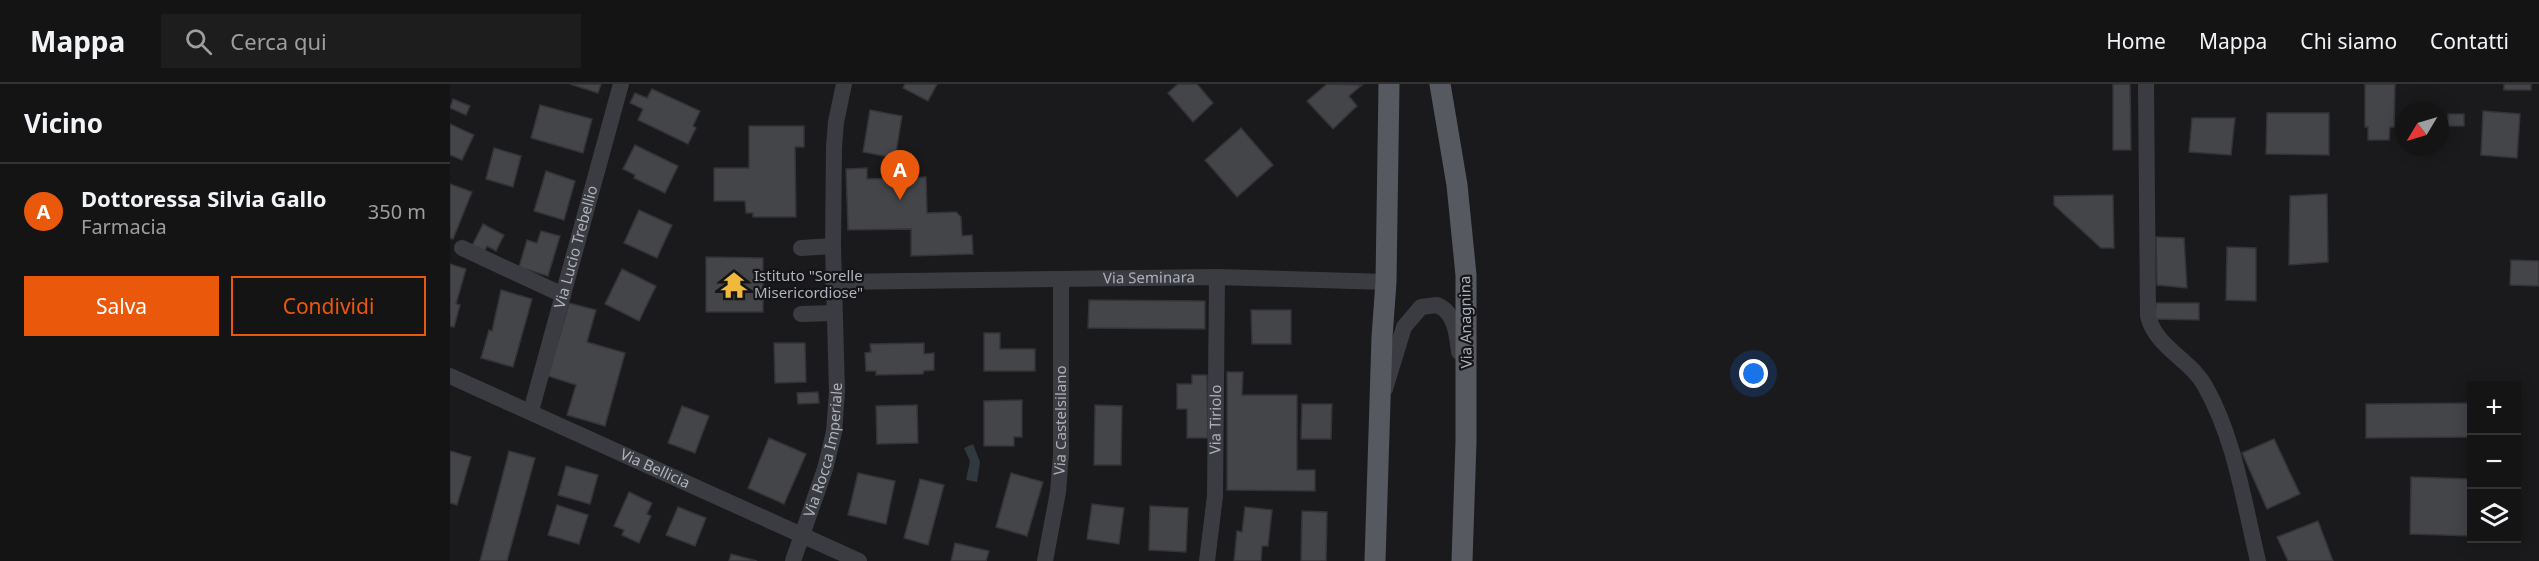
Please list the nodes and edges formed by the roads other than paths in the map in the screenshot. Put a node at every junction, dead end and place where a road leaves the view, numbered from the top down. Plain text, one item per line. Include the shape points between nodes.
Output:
1 (621, 84) edge
2 (844, 84) edge
3 (1389, 84) edge
4 (1440, 84) edge
5 (2146, 84) edge
6 (833, 246) junction
7 (462, 248) dead end
8 (801, 248) dead end
9 (1217, 278) junction
10 (1061, 279) junction
11 (833, 282) junction
12 (1386, 282) junction
13 (563, 294) junction
14 (801, 314) dead end
15 (834, 314) junction
16 (450, 376) edge
17 (1380, 405) junction
18 (531, 411) junction
19 (1466, 442) junction
20 (802, 536) junction
21 (793, 561) edge
22 (859, 561) edge
23 (1045, 561) edge
24 (1207, 561) edge
25 (1375, 561) edge
26 (1462, 561) edge
27 (2258, 561) edge

1 - 13 street, Via Lucio Trebellio
2 - 6 street, Via Rocca Imperiale via 835,131
3 - 12 main road
4 - 19 main road, Via Anagnina via 1465,264
5 - 27 street via 2147,311 2155,334 2201,380 2220,419
6 - 8 street
6 - 11 street, Via Rocca Imperiale
7 - 13 street
9 - 10 street, Via Seminara
9 - 12 street, Via Seminara
9 - 24 street, Via Tiriolo via 1215,496
10 - 11 street, Via Seminara
10 - 23 street, Via Castelsilano via 1061,454
11 - 15 street, Via Rocca Imperiale
12 - 17 main road
13 - 18 street, Via Lucio Trebellio
14 - 15 street
15 - 20 street, Via Rocca Imperiale via 834,432
16 - 18 street, Via Bellicia
17 - 19 street via 1407,321 1421,307 1441,306 1449,314 1457,338
17 - 25 main road
18 - 20 street, Via Bellicia
19 - 26 main road, Via Anagnina
20 - 21 street, Via Rocca Imperiale
20 - 22 street, Via Bellicia

